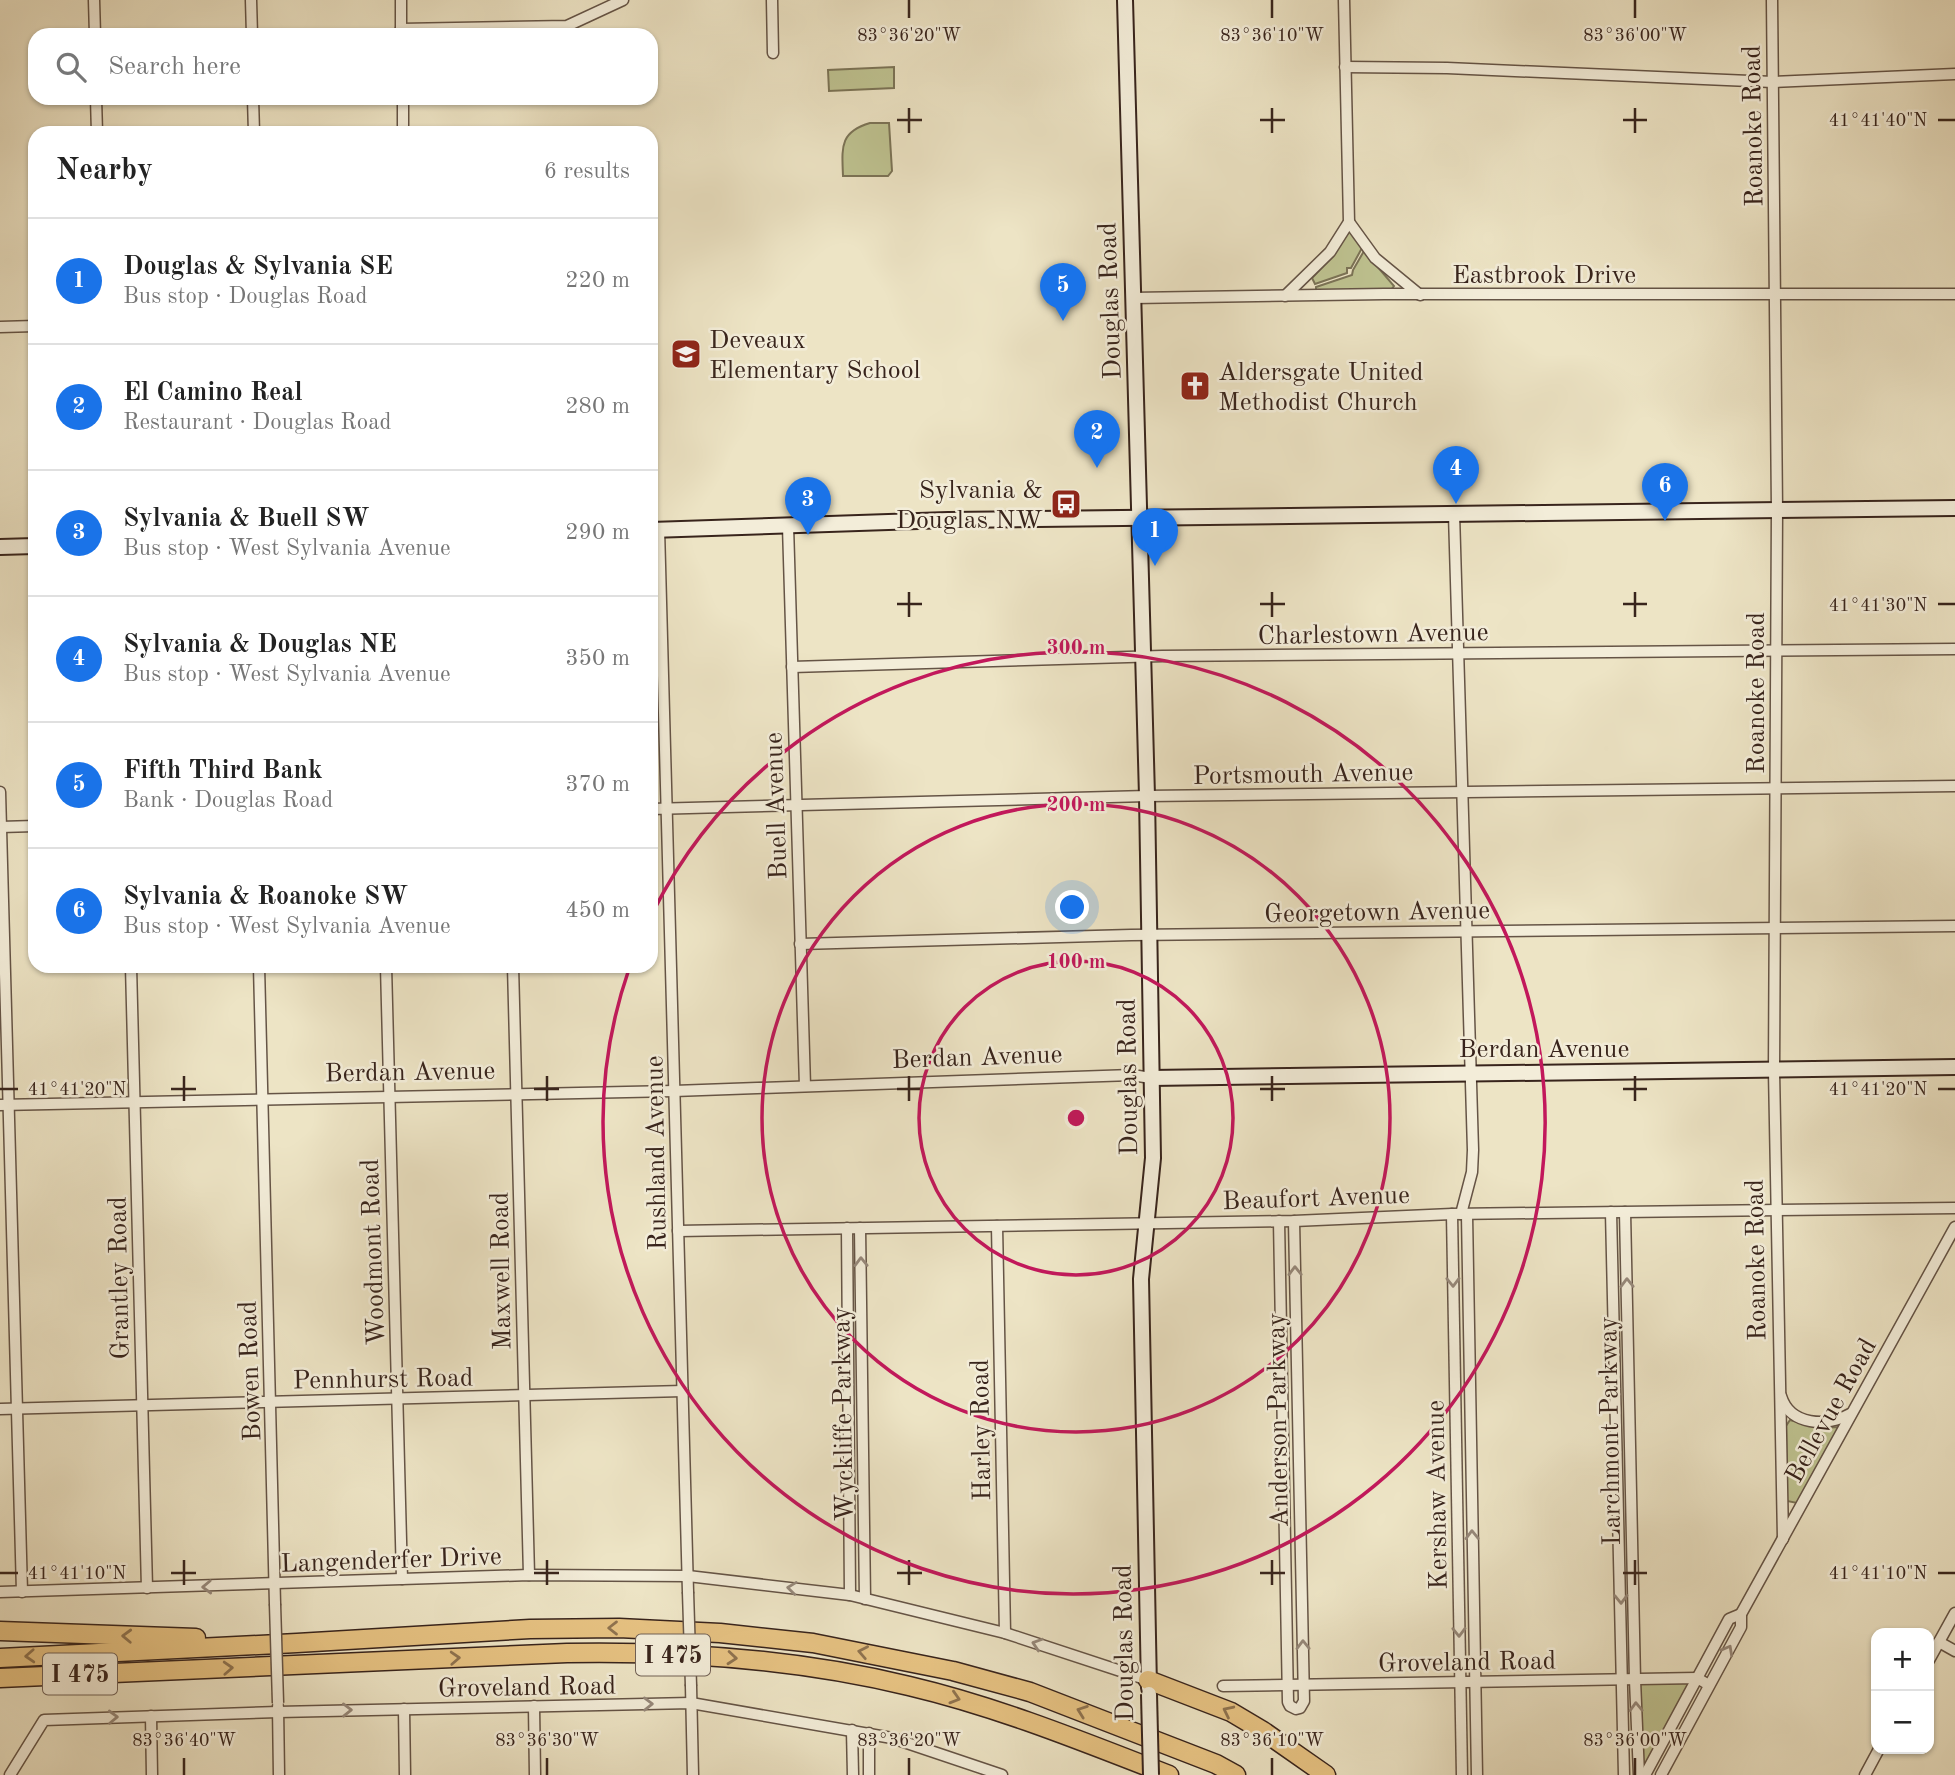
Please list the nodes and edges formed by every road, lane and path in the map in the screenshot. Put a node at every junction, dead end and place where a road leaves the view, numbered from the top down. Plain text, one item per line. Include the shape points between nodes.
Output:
1 (94, 0) edge
2 (251, 0) edge
3 (401, 0) edge
4 (623, 0) edge
5 (772, 0) edge
6 (1125, 0) edge
7 (1344, 0) edge
8 (1772, 0) edge
9 (95, 28) edge
10 (252, 28) edge
11 (401, 28) edge
12 (512, 28) edge
13 (773, 53) dead end
14 (1345, 67) junction
15 (1955, 74) edge
16 (1773, 82) junction
17 (96, 105) edge
18 (253, 105) edge
19 (402, 105) edge
20 (97, 126) edge
21 (254, 126) edge
22 (403, 126) edge
23 (1349, 222) junction
24 (1420, 295) junction
25 (1775, 295) junction
26 (1955, 295) edge
27 (1285, 296) junction
28 (1133, 298) junction
29 (0, 327) edge
30 (28, 327) edge
31 (1955, 508) edge
32 (1777, 510) junction
33 (1454, 514) junction
34 (1139, 519) junction
35 (788, 526) junction
36 (658, 529) edge
37 (28, 546) edge
38 (0, 547) edge
39 (658, 599) edge
40 (1955, 649) edge
41 (1776, 650) junction
42 (1458, 653) junction
43 (1143, 657) junction
44 (792, 667) junction
45 (1955, 786) edge
46 (1776, 789) junction
47 (1462, 792) junction
48 (0, 793) edge
49 (1147, 796) junction
50 (796, 804) junction
51 (667, 808) junction
52 (658, 809) edge
53 (28, 826) edge
54 (0, 827) edge
55 (1955, 926) edge
56 (1775, 927) junction
57 (1466, 931) junction
58 (1149, 935) junction
59 (800, 944) junction
60 (131, 973) edge
61 (259, 973) edge
62 (386, 973) edge
63 (513, 973) edge
64 (1955, 1067) edge
65 (1774, 1071) junction
66 (1470, 1073) junction
67 (1152, 1078) junction
68 (805, 1086) junction
69 (674, 1091) junction
70 (517, 1093) junction
71 (389, 1096) junction
72 (262, 1098) junction
73 (135, 1104) junction
74 (4, 1105) edge
75 (1955, 1208) edge
76 (1775, 1210) junction
77 (1611, 1212) junction
78 (1625, 1212) junction
79 (1460, 1214) junction
80 (1279, 1221) junction
81 (1294, 1221) junction
82 (1147, 1222) junction
83 (997, 1226) junction
84 (1955, 1227) edge
85 (847, 1228) junction
86 (860, 1228) junction
87 (678, 1231) junction
88 (1778, 1386) junction
89 (682, 1391) junction
90 (524, 1395) junction
91 (397, 1398) junction
92 (271, 1402) junction
93 (142, 1404) junction
94 (17, 1408) junction
95 (0, 1409) edge
96 (1852, 1414) junction
97 (1783, 1539) junction
98 (529, 1575) junction
99 (688, 1576) junction
100 (402, 1579) junction
101 (275, 1585) junction
102 (146, 1588) junction
103 (0, 1592) edge
104 (22, 1592) junction
105 (850, 1595) junction
106 (865, 1599) junction
107 (1955, 1613) edge
108 (1741, 1614) junction
109 (0, 1631) edge
110 (489, 1631) junction
111 (1005, 1633) junction
112 (1939, 1642) junction
113 (1934, 1651) edge
114 (1955, 1651) edge
115 (0, 1658) edge
116 (160, 1671) junction
117 (0, 1678) edge
118 (1697, 1678) junction
119 (1635, 1680) junction
120 (1623, 1681) junction
121 (1474, 1682) junction
122 (1459, 1683) junction
123 (1304, 1684) junction
124 (0, 1685) edge
125 (1288, 1685) junction
126 (1709, 1685) junction
127 (1223, 1686) dead end
128 (1149, 1687) junction
129 (691, 1703) junction
130 (534, 1706) junction
131 (278, 1707) junction
132 (404, 1709) junction
133 (151, 1716) junction
134 (852, 1730) junction
135 (869, 1732) junction
136 (1876, 1754) edge
137 (10, 1775) edge
138 (152, 1775) edge
139 (279, 1775) edge
140 (405, 1775) edge
141 (535, 1775) edge
142 (692, 1775) edge
143 (853, 1775) edge
144 (869, 1775) edge
145 (1002, 1775) edge
146 (1150, 1775) edge
147 (1169, 1775) edge
148 (1236, 1775) edge
149 (1326, 1775) edge
150 (1462, 1775) edge
151 (1477, 1775) edge
152 (1624, 1775) edge
153 (1639, 1775) edge
154 (1646, 1775) edge
155 (1661, 1775) edge
156 (1864, 1775) edge

1 - 9 street
2 - 10 street
3 - 11 street
4 - 12 street via 567,26
5 - 13 street
6 - 28 street, Douglas Road
7 - 14 street
8 - 16 street, Roanoke Road
14 - 16 street
14 - 23 street
15 - 16 street
16 - 25 street, Roanoke Road
17 - 20 street
18 - 21 street
19 - 22 street
23 - 24 street via 1375,258
23 - 27 street via 1330,252
24 - 25 street, Eastbrook Drive
24 - 27 street, Eastbrook Drive
25 - 26 street, Eastbrook Drive
25 - 32 street, Roanoke Road
27 - 28 street, Eastbrook Drive
28 - 34 street, Douglas Road
29 - 30 street
31 - 32 street
32 - 33 street
32 - 41 street, Roanoke Road
33 - 34 street
33 - 42 street, Kershaw Avenue
34 - 35 street
34 - 43 street, Douglas Road
35 - 36 street
35 - 44 street, Buell Avenue
37 - 38 street
39 - 51 street, Rushland Avenue
40 - 41 street, Charlestown Avenue
41 - 42 street, Charlestown Avenue
41 - 46 street, Roanoke Road
42 - 43 street, Charlestown Avenue
42 - 47 street, Kershaw Avenue
43 - 44 street, Charlestown Avenue
43 - 49 street, Douglas Road
44 - 50 street, Buell Avenue
45 - 46 street, Portsmouth Avenue
46 - 47 street, Portsmouth Avenue
46 - 56 street, Roanoke Road
47 - 49 street, Portsmouth Avenue
47 - 57 street, Kershaw Avenue
48 - 54 street
49 - 50 street, Portsmouth Avenue
49 - 58 street, Douglas Road
50 - 51 street, Portsmouth Avenue
50 - 59 street, Buell Avenue
51 - 52 street, Portsmouth Avenue
51 - 69 street, Rushland Avenue
53 - 54 street
54 - 74 street
55 - 56 street, Georgetown Avenue
56 - 57 street, Georgetown Avenue
56 - 65 street, Roanoke Road
57 - 58 street, Georgetown Avenue
57 - 66 street, Kershaw Avenue
58 - 59 street, Georgetown Avenue
58 - 67 street, Douglas Road
59 - 68 street, Buell Avenue
60 - 73 street, Grantley Road
61 - 72 street, Bowen Road
62 - 71 street, Woodmont Road
63 - 70 street, Maxwell Road
64 - 65 street, Berdan Avenue
65 - 66 street, Berdan Avenue
65 - 76 street, Roanoke Road
66 - 67 street, Berdan Avenue
66 - 79 street, Kershaw Avenue via 1472,1172
67 - 68 street, Berdan Avenue
67 - 82 street, Douglas Road via 1153,1165
68 - 69 street, Berdan Avenue
69 - 70 street, Berdan Avenue
69 - 87 street, Rushland Avenue
70 - 71 street, Berdan Avenue
70 - 90 street, Maxwell Road
71 - 72 street, Berdan Avenue
71 - 91 street, Woodmont Road
72 - 73 street, Berdan Avenue
72 - 92 street, Bowen Road
73 - 74 street, Berdan Avenue
73 - 93 street, Grantley Road
74 - 94 street
75 - 76 street, Beaufort Avenue
76 - 78 street, Beaufort Avenue
76 - 88 street, Roanoke Road
77 - 78 street, Beaufort Avenue
77 - 79 street, Beaufort Avenue
77 -> 120 street, Larchmont Parkway
119 -> 78 street, Larchmont Parkway
79 - 81 street, Beaufort Avenue
121 -> 79 street, Kershaw Avenue
79 -> 122 street, Kershaw Avenue
80 - 81 street, Beaufort Avenue
80 - 82 street, Beaufort Avenue
80 - 125 street, Anderson Parkway
123 -> 81 street, Anderson Parkway
82 - 83 street, Beaufort Avenue
82 - 128 street, Douglas Road via 1141,1296
83 - 86 street, Beaufort Avenue
83 - 111 street, Harley Road
84 - 96 street, Bellevue Road
85 - 86 street, Beaufort Avenue
85 - 87 street, Beaufort Avenue
85 - 105 street, Wyckliffe Parkway
106 -> 86 street, Wyckliffe Parkway
87 - 89 street, Rushland Avenue
88 - 96 street via 1789,1410 1807,1422 1830,1423
88 - 97 street, Roanoke Road
89 - 90 street, Pennhurst Road
89 - 99 street, Rushland Avenue
90 - 91 street, Pennhurst Road
90 - 98 street, Maxwell Road
91 - 92 street, Pennhurst Road
91 - 100 street, Woodmont Road
92 - 93 street, Pennhurst Road
92 - 101 street, Bowen Road
93 - 94 street, Pennhurst Road
93 - 102 street, Grantley Road
94 - 95 street, Pennhurst Road
94 - 104 street
96 - 97 street, Bellevue Road
97 - 108 street, Bellevue Road
98 - 99 street, Langenderfer Drive
98 - 100 street, Langenderfer Drive
105 -> 99 street, Langenderfer Drive
99 - 129 street, Rushland Avenue, bridge
100 - 101 street, Langenderfer Drive
101 -> 102 street, Langenderfer Drive
101 - 131 street, Bowen Road, bridge
102 - 104 street, Langenderfer Drive
103 - 104 street, Langenderfer Drive
105 - 106 street, Langenderfer Drive
106 - 111 street, Langenderfer Drive
107 - 112 street
108 - 118 street, Bellevue Road via 1729,1619
126 -> 108 street, Bellevue Road via 1741,1627
110 -> 109 highway via 420,1628 208,1639
110 -> 115 highway, I 475
148 -> 110 highway, I 475 via 1030,1692 861,1651 676,1629
128 -> 111 street, Langenderfer Drive
112 - 113 street
112 - 114 street
116 - 117 highway, I 475
116 - 124 highway
116 -> 147 highway, I 475 via 621,1652 761,1661 896,1683 950,1697
118 - 119 street, Groveland Road
118 - 126 street
118 - 154 street, Bellevue Road
119 - 120 street, Groveland Road
153 -> 119 street, Larchmont Parkway
120 - 121 street, Groveland Road
120 - 152 street, Larchmont Parkway
121 - 122 street, Groveland Road
121 - 151 street, Kershaw Avenue
122 - 123 street, Groveland Road
122 - 150 street, Kershaw Avenue
123 - 125 street, Groveland Road
123 - 125 street via 1304,1700 1296,1709 1288,1702
125 - 127 street, Groveland Road
126 - 155 street, Bellevue Road
128 - 146 street, Douglas Road, bridge
149 -> 128 highway via 1231,1712
130 -> 129 street, Groveland Road
129 - 134 street, Groveland Road
129 - 142 street, Rushland Avenue
130 - 132 street, Groveland Road
130 - 141 street
131 -> 132 street, Groveland Road
131 - 133 street, Groveland Road
131 - 139 street, Bowen Road
132 - 140 street
137 -> 133 street, Groveland Road via 44,1720
133 - 138 street
134 - 135 street, Groveland Road
134 - 143 street
135 - 144 street
135 - 145 street, Groveland Road
136 - 156 street

